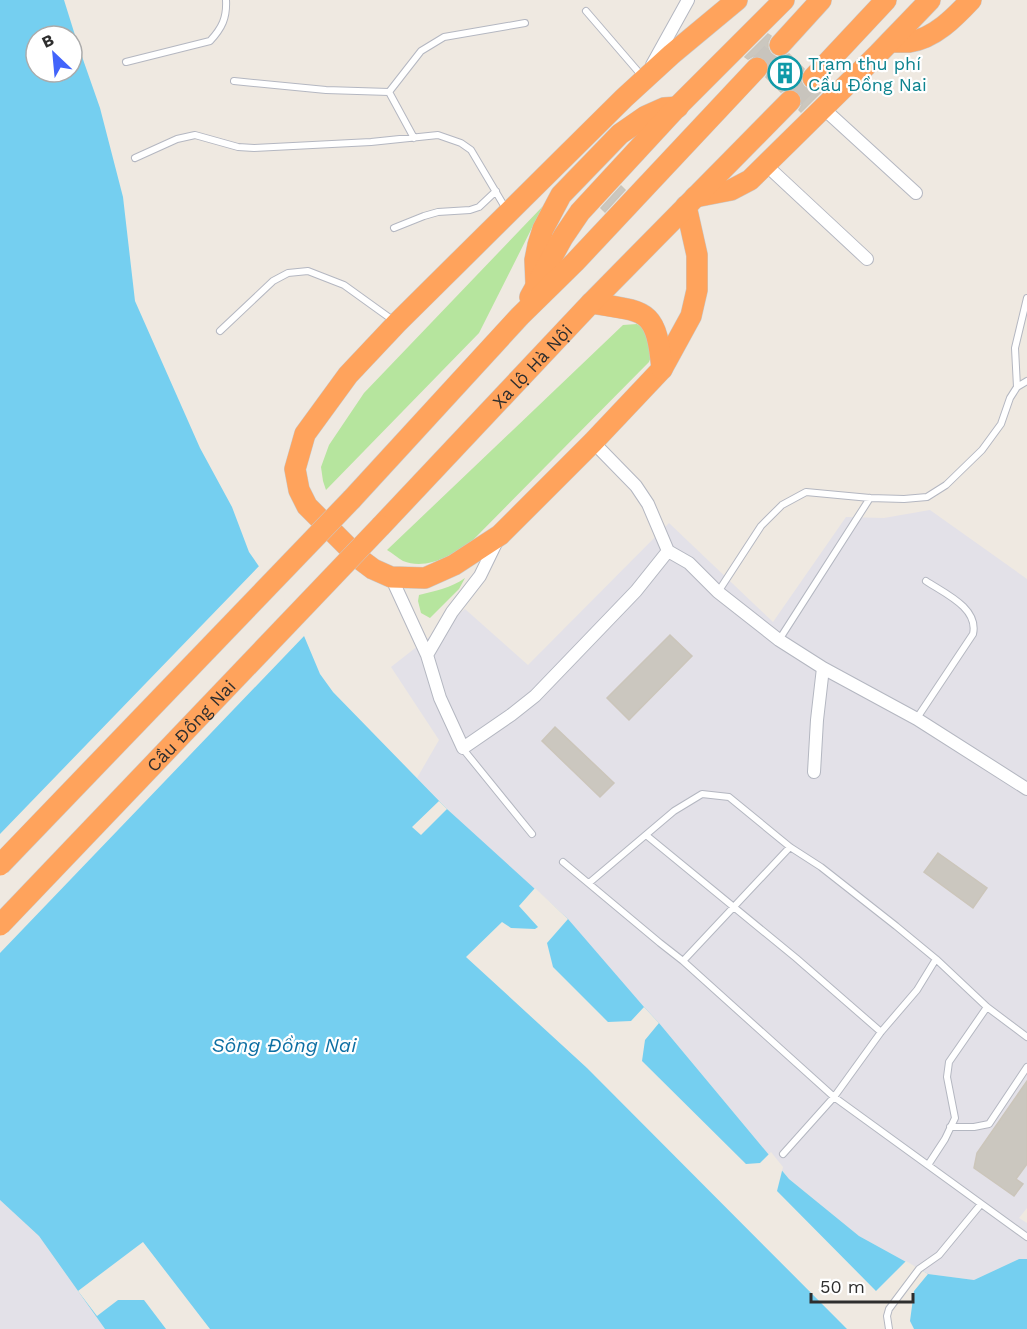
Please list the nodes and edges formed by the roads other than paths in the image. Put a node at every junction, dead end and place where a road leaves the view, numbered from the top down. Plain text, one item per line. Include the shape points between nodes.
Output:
1 (226, 0) edge
2 (688, 0) edge
3 (737, 0) edge
4 (821, 0) edge
5 (886, 0) edge
6 (930, 0) edge
7 (971, 0) edge
8 (774, 4) edge
9 (586, 10) dead end
10 (525, 23) dead end
11 (890, 42) junction
12 (780, 45) tunnel mouth
13 (126, 62) dead end
14 (757, 68) tunnel mouth
15 (813, 78) tunnel mouth
16 (644, 79) junction
17 (234, 81) dead end
18 (389, 92) junction
19 (790, 101) tunnel mouth
20 (823, 108) junction
21 (414, 138) junction
22 (135, 159) dead end
23 (766, 165) junction
24 (496, 191) junction
25 (916, 193) dead end
26 (690, 202) junction
27 (508, 212) junction
28 (394, 228) dead end
29 (867, 260) dead end
30 (1027, 298) edge
31 (591, 303) junction
32 (520, 316) junction
33 (397, 323) junction
34 (220, 331) dead end
35 (662, 369) junction
36 (1027, 381) edge
37 (1017, 387) junction
38 (593, 442) junction
39 (870, 498) junction
40 (381, 526) joint
41 (500, 535) junction
42 (668, 551) junction
43 (391, 577) junction
44 (926, 581) dead end
45 (718, 592) junction
46 (779, 640) junction
47 (427, 655) junction
48 (823, 668) junction
49 (917, 719) junction
50 (463, 748) junction
51 (814, 772) dead end
52 (1027, 789) edge
53 (532, 834) dead end
54 (646, 835) junction
55 (790, 847) junction
56 (563, 862) dead end
57 (0, 865) edge
58 (589, 883) junction
59 (734, 908) junction
60 (0, 925) edge
61 (936, 959) junction
62 (683, 961) junction
63 (987, 1007) junction
64 (881, 1032) junction
65 (1027, 1037) edge
66 (1027, 1067) edge
67 (834, 1097) junction
68 (950, 1127) junction
69 (783, 1154) dead end
70 (928, 1165) junction
71 (981, 1204) junction
72 (1027, 1237) edge
73 (889, 1329) edge

1 - 13 lane via 219,31 210,41
2 - 16 street
3 - 16 highway
4 - 12 highway
5 - 15 highway
6 - 11 highway
7 - 11 highway via 931,34 911,42
8 - 32 highway via 678,106 646,116 620,134 561,195 543,229 536,260 536,287
9 - 16 lane
10 - 18 lane via 444,37 421,51
11 - 20 highway
14 - 32 highway
16 - 27 highway
17 - 18 lane
18 - 21 lane
19 - 26 highway, Xa lộ Hà Nội
20 - 23 highway
20 - 25 street
21 - 22 lane via 246,148 195,135
21 - 24 lane via 438,135 461,142 471,150
23 - 26 highway via 740,186
23 - 29 street
24 - 27 lane
24 - 28 lane via 479,207 438,212
26 - 31 highway, Xa lộ Hà Nội
26 - 35 highway via 697,290 691,315
27 - 33 highway
30 - 37 lane via 1015,348
31 - 35 highway via 633,310 648,317 655,328
31 - 40 highway, Xa lộ Hà Nội
32 - 57 highway, bridge via 352,499
33 - 34 lane via 344,285 308,270 288,273 273,281
33 - 43 highway via 348,375 304,434 295,469 307,506 361,560
35 - 38 highway
36 - 37 lane
37 - 39 lane via 1000,424 982,450 946,485 927,497
38 - 41 highway
38 - 42 street via 636,486
39 - 45 lane via 806,492 782,505 761,526
39 - 46 lane
40 - 60 highway, Cầu Đồng Nai, bridge
41 - 43 highway via 454,565 425,578
41 - 47 street via 480,576 452,612
42 - 45 street via 689,563
42 - 50 street via 636,591 535,696
43 - 47 street
44 - 49 lane via 965,607 975,627
45 - 46 street
46 - 48 street
47 - 50 street via 440,698
48 - 49 street
48 - 51 street
49 - 52 street
50 - 53 lane
54 - 55 lane via 702,794 729,796
54 - 58 lane
54 - 59 lane
55 - 59 lane
55 - 61 lane
56 - 58 lane
58 - 62 lane
59 - 62 lane
59 - 64 lane
61 - 63 lane
61 - 64 lane via 917,990
62 - 67 lane
63 - 65 lane
63 - 68 lane via 949,1062 947,1077 955,1118
64 - 67 lane
66 - 68 lane via 989,1124
67 - 69 lane
67 - 70 lane
68 - 70 lane
70 - 71 lane
71 - 72 lane
71 - 73 lane via 939,1255 920,1269 889,1309

